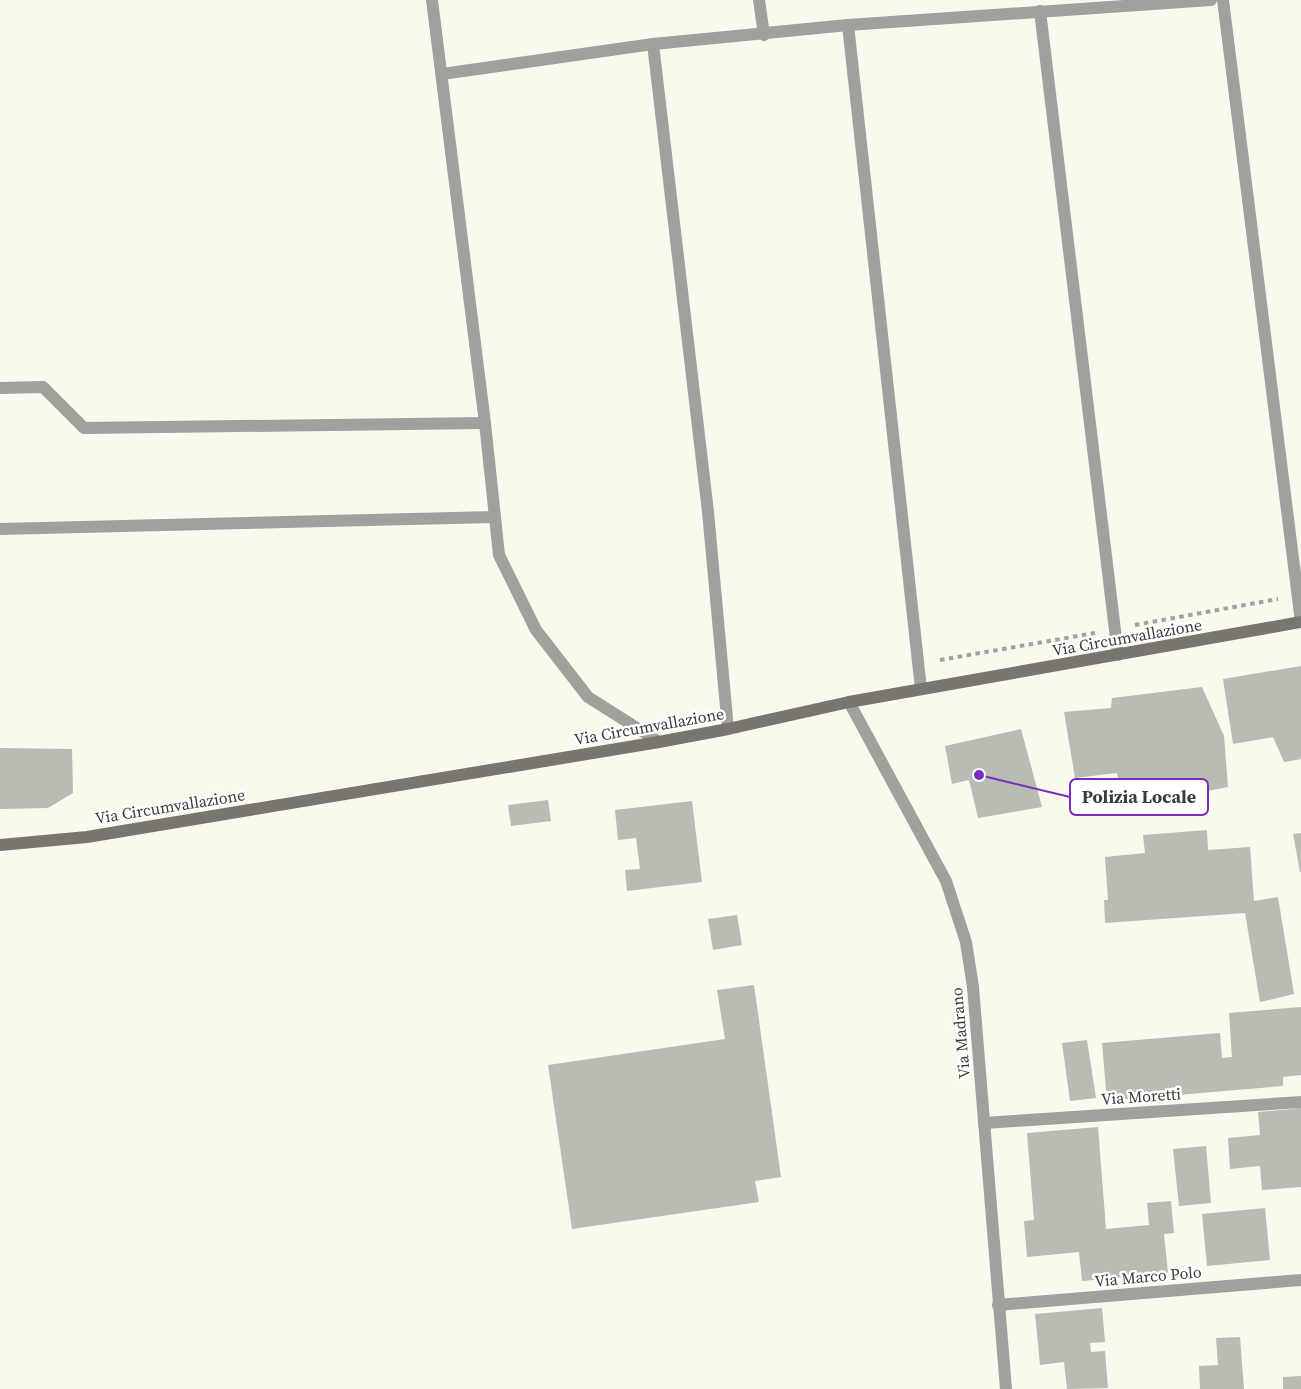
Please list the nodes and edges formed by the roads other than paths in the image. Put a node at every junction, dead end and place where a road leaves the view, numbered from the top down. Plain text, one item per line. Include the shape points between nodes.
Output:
1 (432, 0) edge
2 (759, 0) edge
3 (1211, 0) edge
4 (1223, 0) edge
5 (1040, 11) junction
6 (848, 25) junction
7 (764, 35) junction
8 (653, 44) junction
9 (442, 74) junction
10 (0, 388) edge
11 (485, 423) junction
12 (495, 517) junction
13 (0, 529) edge
14 (1301, 622) edge
15 (1118, 655) junction
16 (921, 689) junction
17 (849, 702) junction
18 (728, 729) junction
19 (659, 742) junction
20 (0, 845) edge
21 (1301, 1102) edge
22 (984, 1123) junction
23 (1301, 1280) edge
24 (998, 1305) junction
25 (1006, 1389) edge

1 - 9 street
2 - 7 street
3 - 5 street
4 - 14 street
5 - 6 street
5 - 15 street
6 - 7 street
6 - 16 street
7 - 8 street
8 - 9 street
8 - 18 street via 708,512
9 - 11 street
10 - 11 street via 43,387 84,428
11 - 12 street
12 - 13 street
12 - 19 street via 499,555 536,630 588,697
14 - 15 main road, Via Circumvallazione
15 - 16 main road, Via Circumvallazione
16 - 17 main road, Via Circumvallazione
17 - 18 main road, Via Circumvallazione
17 - 22 street, Via Madrano via 946,881 966,942
18 - 19 main road, Via Circumvallazione
19 - 20 main road, Via Circumvallazione via 87,837
21 - 22 street, Via Moretti
22 - 24 street, Via Madrano
23 - 24 street, Via Marco Polo
24 - 25 street, Via Madrano

